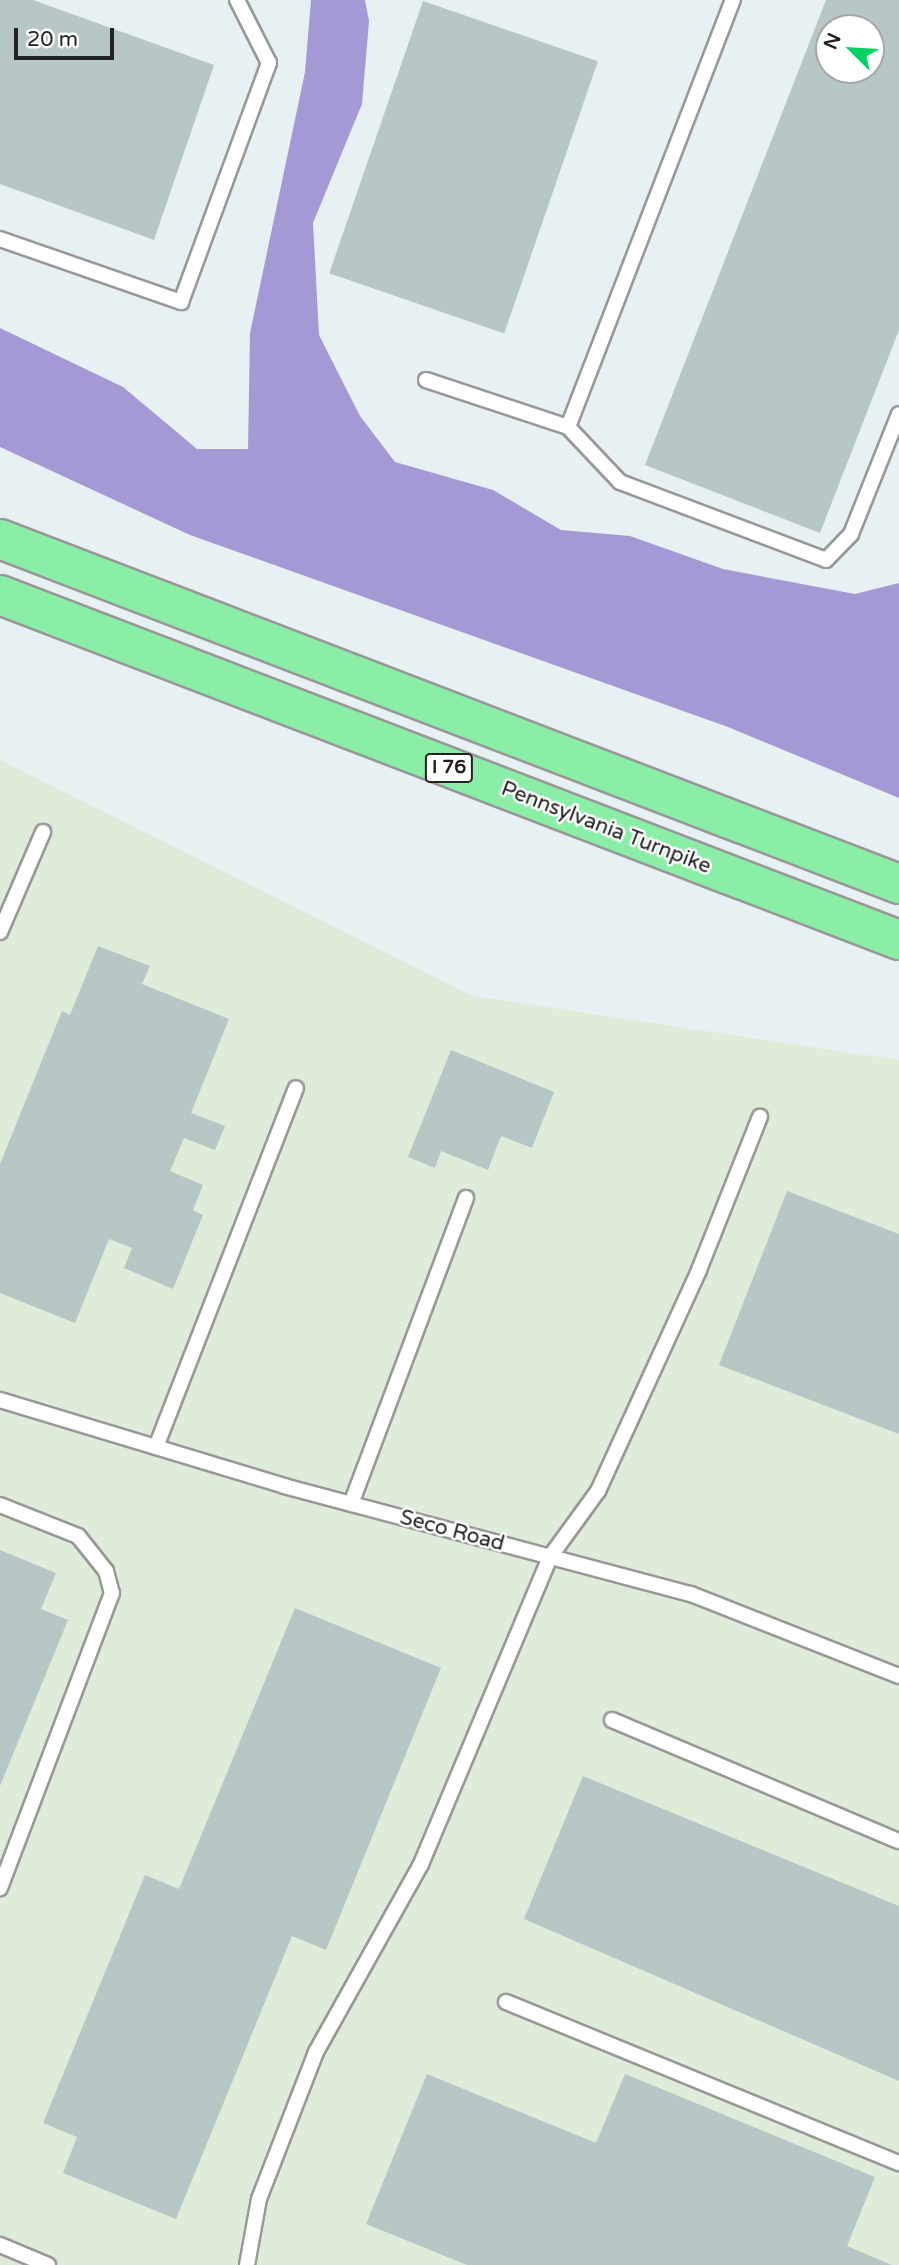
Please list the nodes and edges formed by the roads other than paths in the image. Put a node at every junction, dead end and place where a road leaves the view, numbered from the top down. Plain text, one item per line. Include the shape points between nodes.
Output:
1 (237, 0) edge
2 (733, 0) edge
3 (0, 239) edge
4 (426, 380) dead end
5 (899, 414) edge
6 (568, 426) junction
7 (0, 539) edge
8 (0, 595) edge
9 (43, 831) dead end
10 (899, 884) edge
11 (0, 932) edge
12 (899, 940) edge
13 (296, 1088) dead end
14 (760, 1117) dead end
15 (466, 1198) dead end
16 (0, 1400) edge
17 (156, 1447) junction
18 (351, 1504) junction
19 (0, 1505) edge
20 (550, 1557) junction
21 (899, 1676) edge
22 (612, 1720) dead end
23 (899, 1841) edge
24 (0, 1888) edge
25 (506, 2002) dead end
26 (899, 2163) edge
27 (0, 2245) edge
28 (48, 2265) edge
29 (247, 2265) edge

1 - 3 lane via 269,63 181,302
2 - 6 lane
4 - 6 lane
5 - 6 lane via 851,534 826,560 620,482
7 - 10 highway, I 76
8 - 12 highway, Pennsylvania Turnpike / I 76
9 - 11 lane
13 - 17 lane
14 - 20 lane via 699,1270 598,1491
15 - 18 lane
16 - 17 lane, Seco Road
17 - 18 lane, Seco Road
18 - 20 lane, Seco Road
19 - 24 lane via 78,1536 106,1571 112,1593
20 - 21 lane, Seco Road via 691,1594
20 - 29 lane via 421,1864 316,2052 286,2122 259,2199
22 - 23 lane
25 - 26 lane
27 - 28 lane

